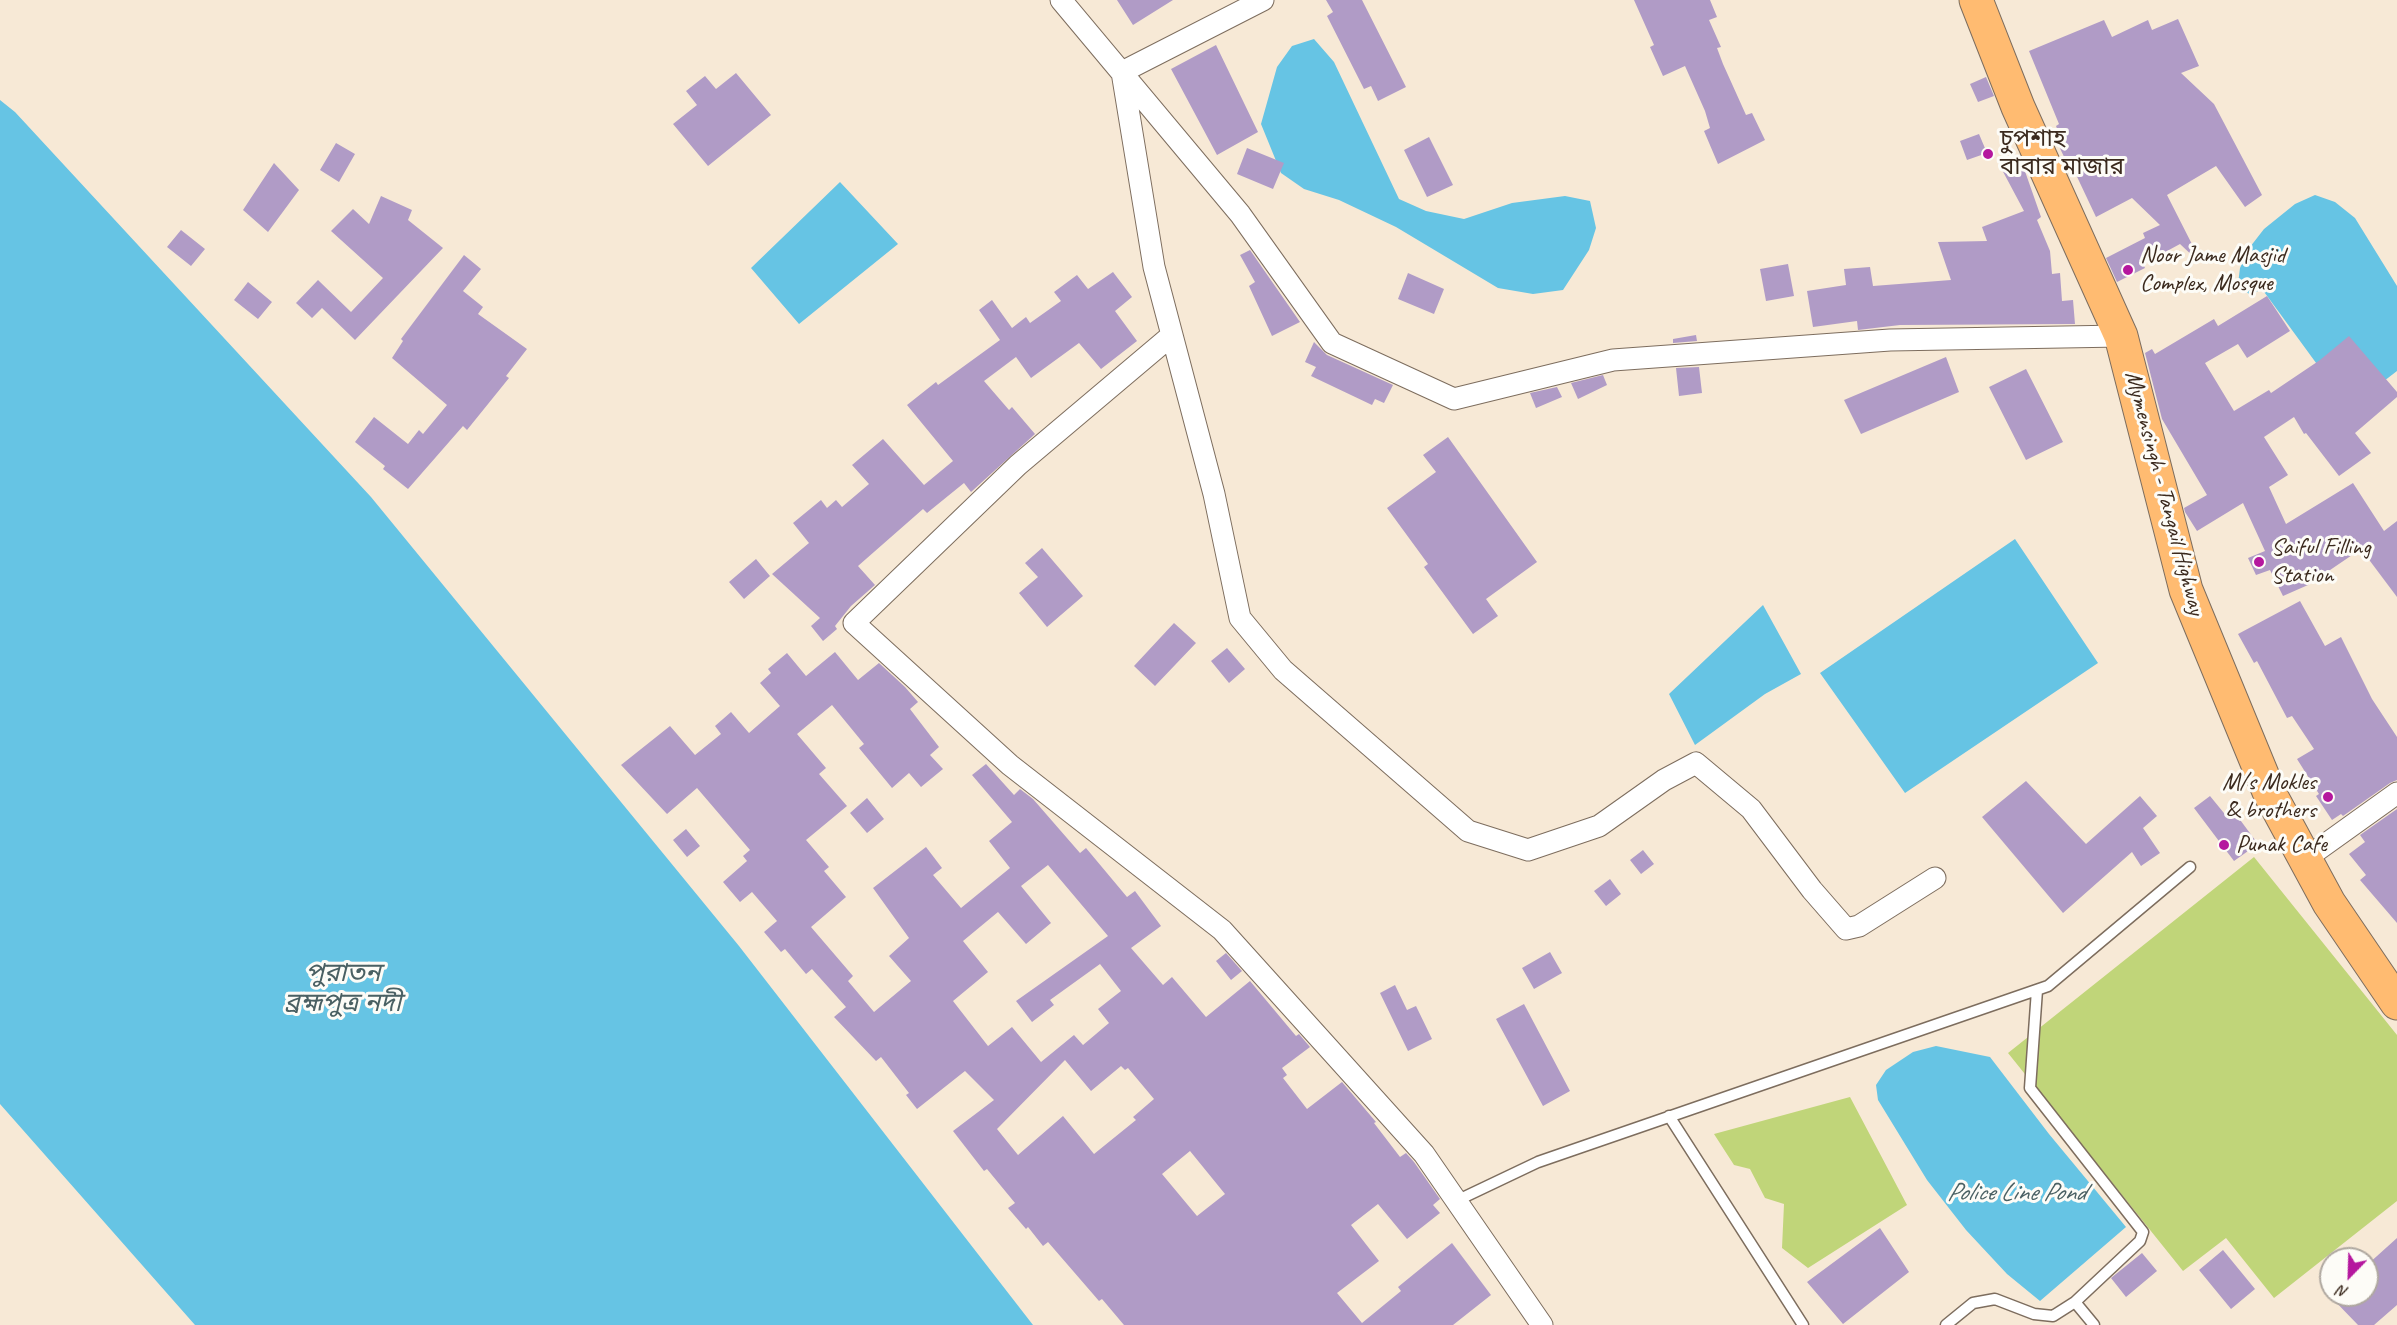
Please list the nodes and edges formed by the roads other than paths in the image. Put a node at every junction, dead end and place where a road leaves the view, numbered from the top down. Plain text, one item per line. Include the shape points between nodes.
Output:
1 (1062, 0) edge
2 (1263, 0) edge
3 (1976, 0) edge
4 (1122, 72) junction
5 (1172, 335) junction
6 (2121, 336) junction
7 (2397, 793) edge
8 (2305, 859) junction
9 (2190, 867) dead end
10 (1935, 878) dead end
11 (2037, 990) junction
12 (2397, 1003) edge
13 (1669, 1116) junction
14 (1456, 1201) junction
15 (2075, 1302) junction
16 (1542, 1325) edge
17 (1803, 1325) edge
18 (1946, 1325) edge
19 (2094, 1325) edge

1 - 4 street
2 - 4 street
3 - 6 highway, Mymensingh - Tangail Highway via 2018,107
4 - 5 street via 1154,267
4 - 6 street via 1240,214 1332,343 1454,399 1613,360 1890,340
5 - 10 street via 1214,494 1239,618 1283,669 1468,831 1527,850 1599,826 1664,780 1696,763 1751,809 1812,891 1846,929 1860,926
5 - 14 street via 1018,465 854,623 1010,765 1222,930 1424,1154
6 - 8 highway, Mymensingh - Tangail Highway via 2186,590 2270,794
7 - 8 street
8 - 12 highway, Mymensingh - Tangail Highway via 2329,903
9 - 11 lane via 2048,986
11 - 13 lane
11 - 15 lane via 2030,1089 2143,1232 2140,1241
13 - 14 lane via 1538,1162
13 - 17 lane
14 - 16 street
15 - 18 lane via 2053,1316 2034,1314 1995,1299 1973,1302
15 - 19 lane

